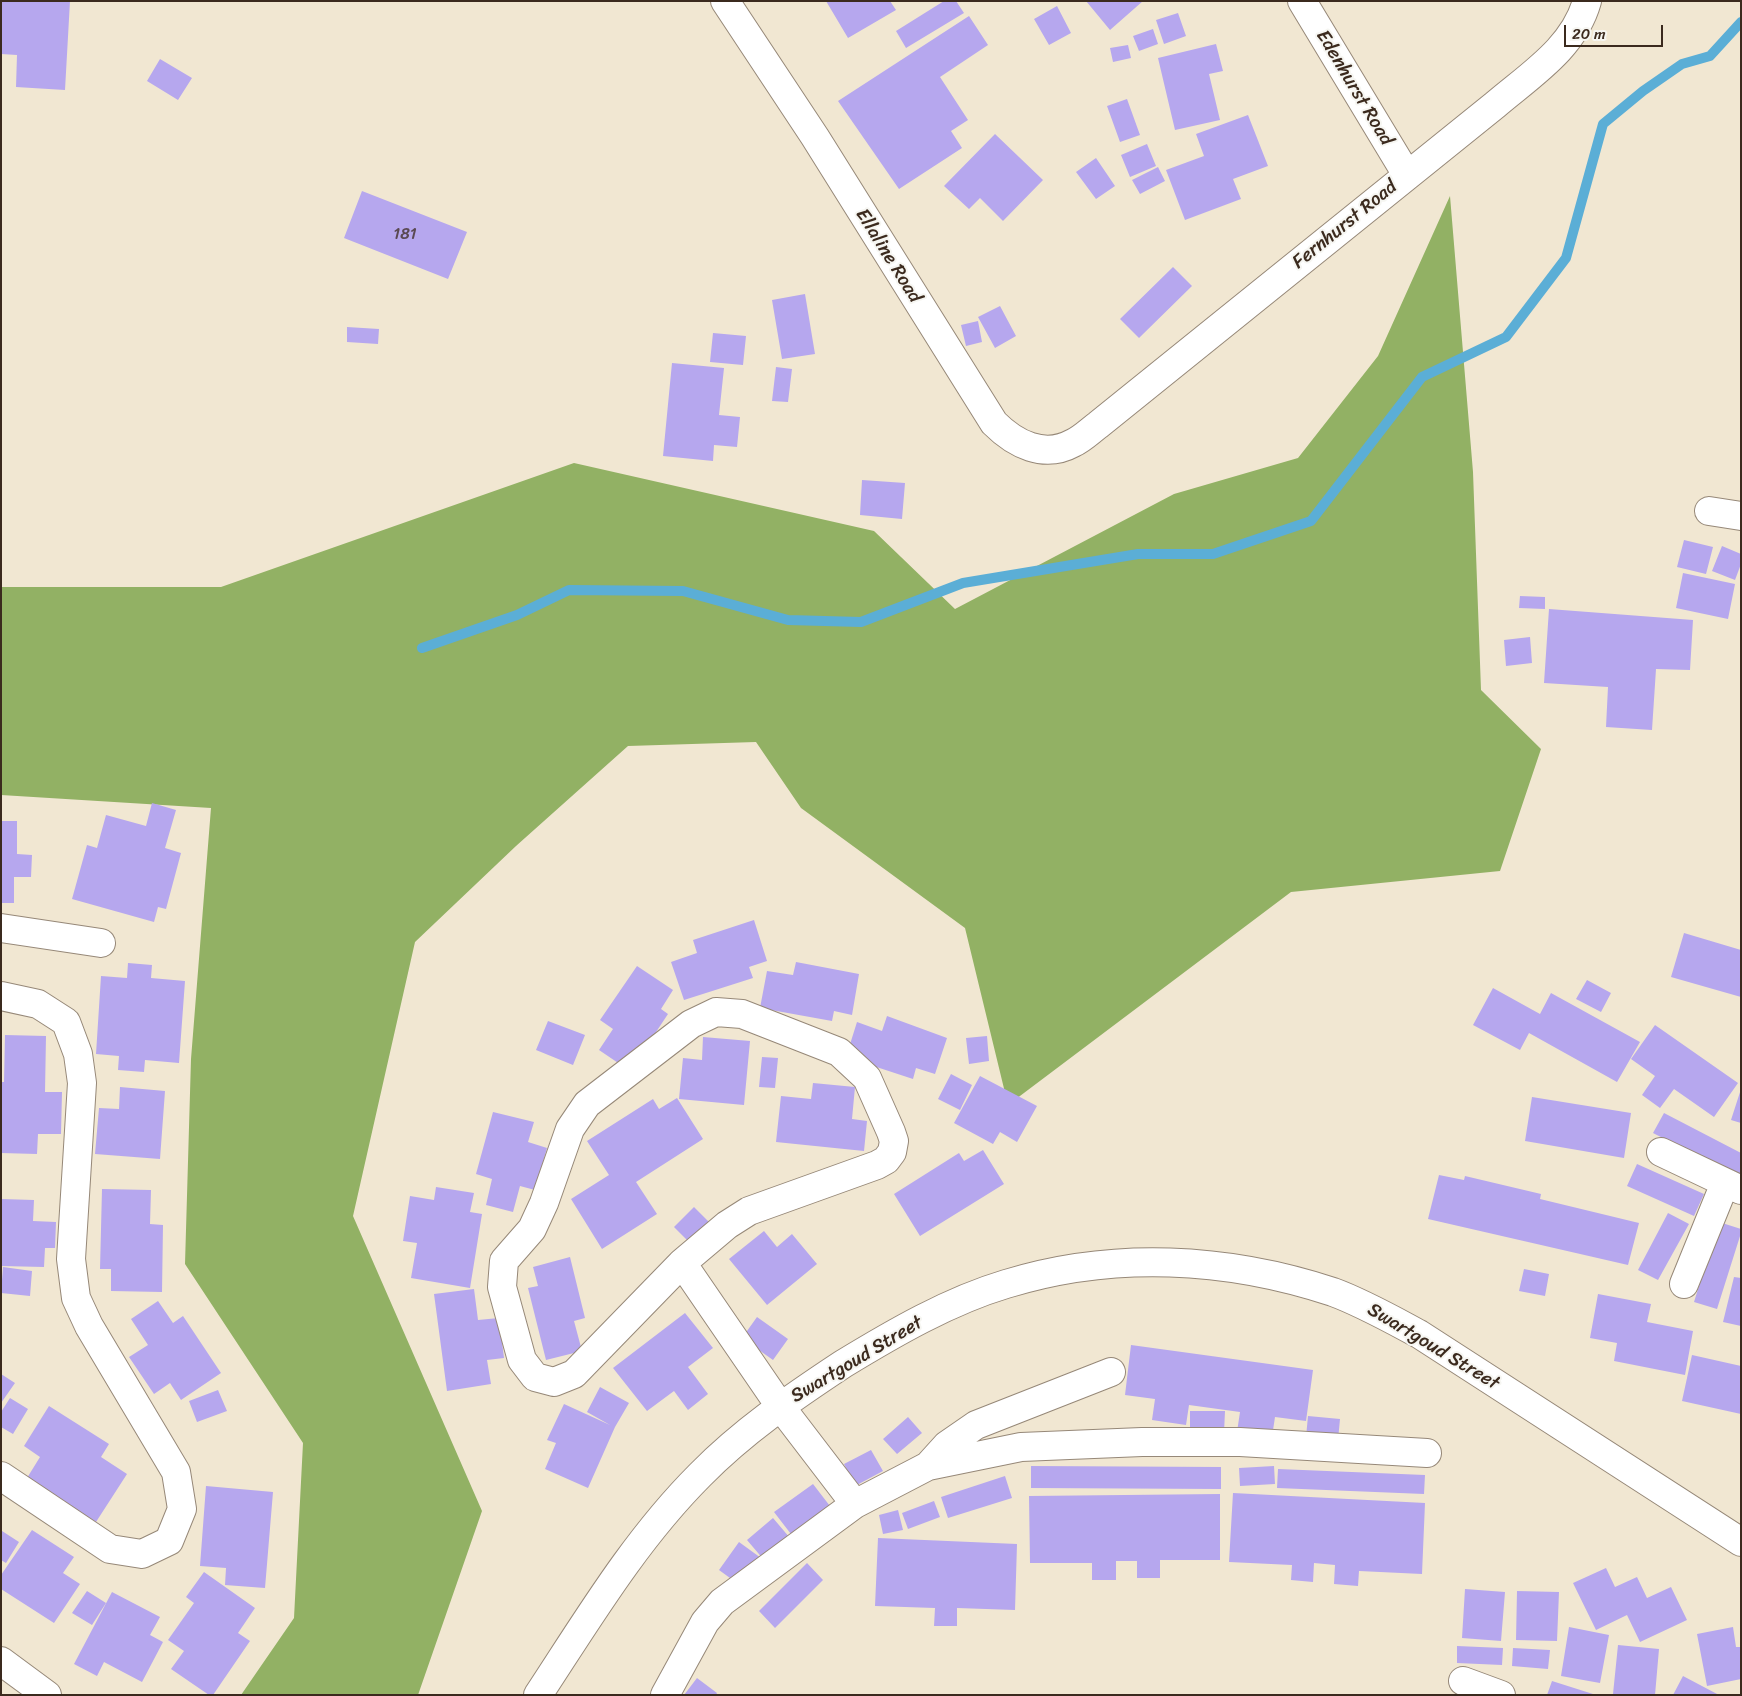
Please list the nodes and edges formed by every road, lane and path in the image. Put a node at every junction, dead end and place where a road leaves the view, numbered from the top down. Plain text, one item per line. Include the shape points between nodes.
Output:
1 (725, 1) edge
2 (1302, 1) edge
3 (1587, 1) edge
4 (1407, 174) junction
5 (1086, 434) joint
6 (1709, 511) dead end
7 (1741, 516) edge
8 (1, 928) edge
9 (101, 943) dead end
10 (1, 996) edge
11 (1661, 1152) dead end
12 (1733, 1187) edge
13 (682, 1263) junction
14 (1684, 1284) dead end
15 (1111, 1372) dead end
16 (780, 1406) junction
17 (1427, 1453) dead end
18 (928, 1466) junction
19 (1, 1476) edge
20 (854, 1504) junction
21 (1741, 1542) edge
22 (1, 1661) edge
23 (1463, 1681) dead end
24 (47, 1695) edge
25 (538, 1695) edge
26 (665, 1695) edge
27 (1501, 1695) edge

1 - 5 street, Ellaline Road via 816,138 994,423 1016,442 1046,450 1073,443
2 - 4 street, Edenhurst Road
3 - 4 street, Fernhurst Road via 1573,35 1559,50
4 - 5 street, Fernhurst Road
6 - 7 street
8 - 9 street
10 - 19 street via 38,1004 66,1022 78,1054 82,1083 71,1259 76,1298 89,1326 176,1472 182,1508 169,1541 142,1554 110,1549
11 - 12 street
12 - 14 street
13 - 13 street via 749,1211 877,1165 892,1152 894,1141 891,1132 867,1078 839,1052 742,1014 716,1012 690,1024 587,1104 570,1129 532,1229 504,1261 502,1288 522,1360 535,1377 554,1382 574,1374
13 - 16 street
15 - 18 street via 976,1425 948,1445
16 - 20 street
16 - 21 street, Swartgoud Street via 881,1340 1004,1284 1064,1269 1126,1261 1188,1262 1238,1269 1334,1292 1375,1310 1419,1334
16 - 25 street, Swartgoud Street via 701,1474 662,1517 624,1566
17 - 18 street via 1240,1442 1142,1442 1021,1447
18 - 20 street
20 - 26 street via 722,1602 705,1622
22 - 24 street
23 - 27 street

